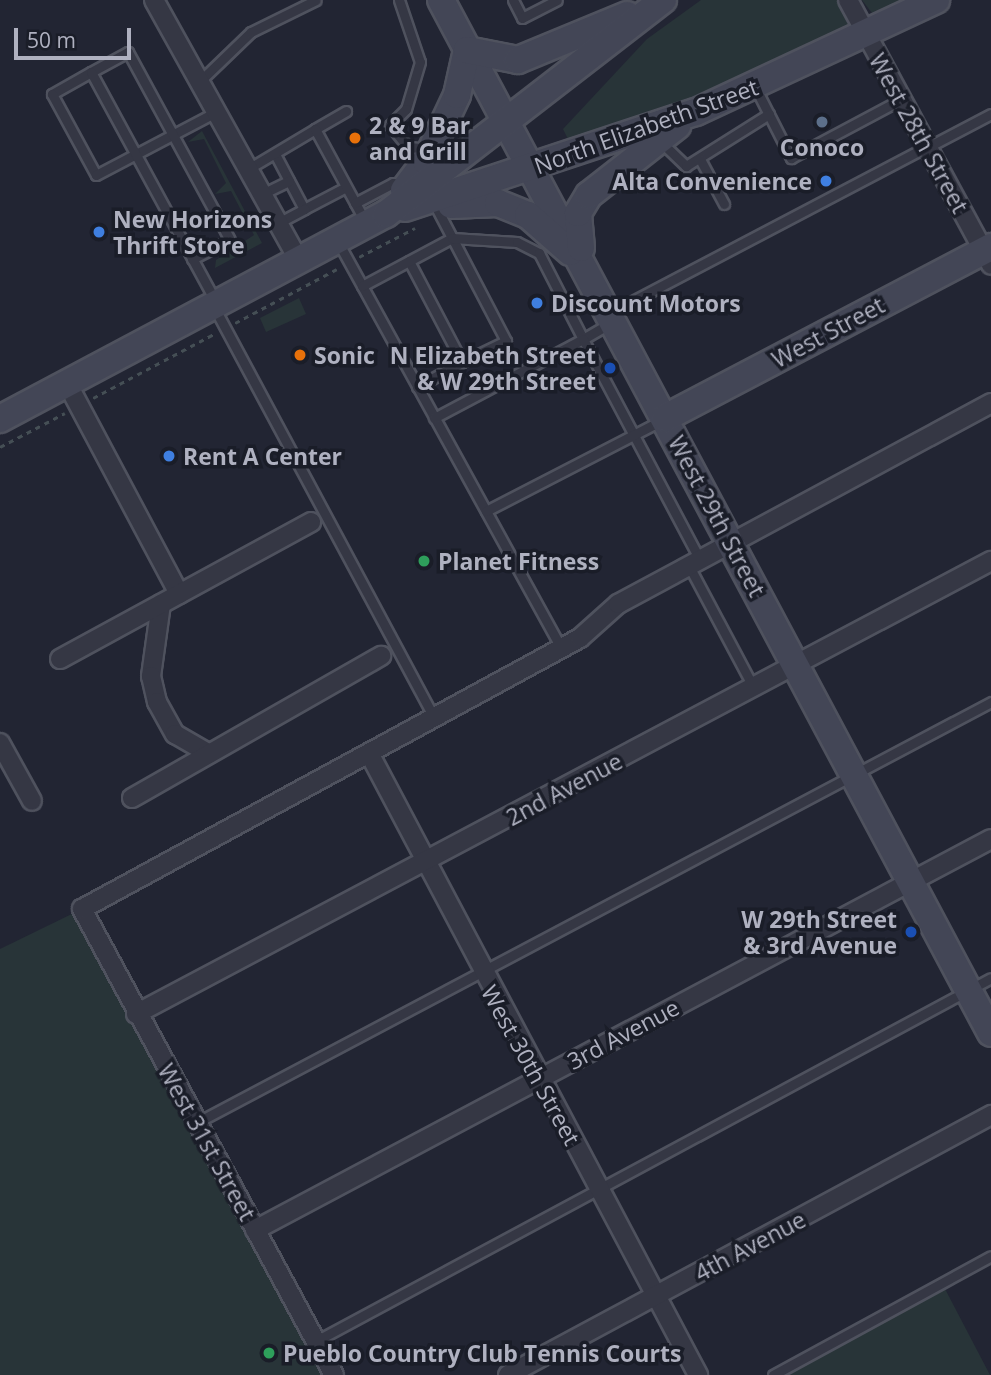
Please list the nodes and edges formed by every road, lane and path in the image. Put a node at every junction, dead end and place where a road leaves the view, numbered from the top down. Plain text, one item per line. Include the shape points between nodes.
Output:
1 (153, 0) edge
2 (316, 0) edge
3 (399, 0) edge
4 (441, 0) edge
5 (513, 0) edge
6 (557, 0) edge
7 (661, 0) edge
8 (848, 0) edge
9 (936, 0) edge
10 (868, 37) junction
11 (467, 50) junction
12 (91, 72) junction
13 (199, 82) junction
14 (755, 86) junction
15 (902, 99) junction
16 (346, 111) dead end
17 (216, 112) junction
18 (696, 112) junction
19 (769, 114) junction
20 (991, 114) edge
21 (508, 123) junction
22 (315, 130) junction
23 (173, 134) junction
24 (659, 140) junction
25 (928, 146) junction
26 (432, 149) junction
27 (135, 154) junction
28 (275, 154) junction
29 (700, 159) junction
30 (533, 168) junction
31 (248, 169) junction
32 (289, 181) junction
33 (346, 187) junction
34 (262, 194) junction
35 (724, 204) dead end
36 (436, 207) junction
37 (304, 209) junction
38 (377, 210) junction
39 (278, 223) junction
40 (452, 238) junction
41 (337, 240) junction
42 (988, 255) edge
43 (192, 259) junction
44 (299, 261) junction
45 (409, 261) junction
46 (583, 264) junction
47 (362, 286) junction
48 (215, 305) junction
49 (612, 318) junction
50 (583, 339) junction
51 (461, 362) junction
52 (67, 383) junction
53 (417, 387) junction
54 (991, 403) edge
55 (434, 418) junction
56 (666, 418) junction
57 (0, 419) edge
58 (631, 436) junction
59 (486, 511) junction
60 (311, 522) dead end
61 (732, 543) junction
62 (991, 561) edge
63 (694, 563) junction
64 (179, 594) junction
65 (161, 604) junction
66 (561, 648) junction
67 (381, 656) dead end
68 (60, 659) dead end
69 (796, 666) junction
70 (754, 688) junction
71 (991, 702) edge
72 (435, 717) junction
73 (0, 743) edge
74 (369, 753) junction
75 (209, 754) junction
76 (855, 774) junction
77 (132, 798) dead end
78 (32, 801) dead end
79 (991, 839) edge
80 (423, 863) junction
81 (913, 881) junction
82 (481, 974) junction
83 (980, 984) edge
84 (136, 1014) junction
85 (991, 1033) edge
86 (539, 1078) junction
87 (991, 1115) edge
88 (196, 1123) junction
89 (598, 1188) junction
90 (255, 1230) junction
91 (991, 1256) edge
92 (657, 1296) junction
93 (316, 1341) junction
94 (334, 1375) edge
95 (508, 1375) edge
96 (698, 1375) edge
97 (773, 1375) edge

1 - 13 street
2 - 13 lane via 251,32
3 - 26 lane via 421,62 406,109 390,125 408,148
4 - 11 main road, West 29th Street
5 - 6 lane via 522,18
7 - 11 main road via 518,60
7 - 21 main road, North Elizabeth Street
8 - 10 street, West 28th Street
9 - 10 main road, North Elizabeth Street
10 - 14 main road, North Elizabeth Street
10 - 15 street, West 28th Street
11 - 21 main road, West 29th Street
11 - 26 main road via 457,95
12 - 23 lane via 128,52
12 - 27 lane
12 - 27 lane via 52,94 96,175
13 - 17 street
14 - 18 main road, North Elizabeth Street
14 - 19 lane
15 - 19 lane via 791,158
15 - 25 street, West 28th Street
16 - 22 lane
17 - 23 lane
17 - 31 street
18 - 24 main road
18 - 30 main road, North Elizabeth Street
19 - 29 lane via 719,140
20 - 25 lane
21 - 30 main road, West 29th Street
21 - 38 main road, North Elizabeth Street
22 - 28 lane
22 - 33 lane
23 - 27 lane
23 - 43 lane via 230,240
24 - 29 lane via 686,166
24 - 46 main road via 589,195 578,214
25 - 42 street, West 28th Street
25 - 49 lane
26 - 38 main road
27 - 43 lane
28 - 31 lane
28 - 32 lane
29 - 35 lane
30 - 38 main road, North Elizabeth Street
30 - 46 main road, West 29th Street
31 - 34 street
32 - 34 lane
32 - 37 lane
33 - 37 lane
33 - 38 lane
34 - 39 street
36 - 38 main road
36 - 40 lane
36 - 46 main road via 498,203 528,215
37 - 39 lane
38 - 41 main road, North Elizabeth Street
39 - 44 street
40 - 45 lane
40 - 50 lane via 517,242 539,253
40 - 51 lane via 506,341
41 - 44 main road, North Elizabeth Street
41 - 47 lane
42 - 56 main road, West Street
43 - 48 lane
44 - 48 main road, North Elizabeth Street
45 - 47 lane
45 - 51 lane
46 - 49 main road, West 29th Street
47 - 53 lane
48 - 52 main road, North Elizabeth Street
48 - 72 lane
49 - 50 lane
49 - 56 main road, West 29th Street
50 - 55 lane
50 - 58 lane
51 - 53 lane
52 - 57 main road, North Elizabeth Street
52 - 64 street
53 - 55 lane
54 - 61 street
55 - 59 lane
56 - 58 lane
56 - 61 main road, West 29th Street
58 - 59 lane
58 - 63 lane
59 - 66 lane
60 - 64 street
61 - 63 street
61 - 69 main road, West 29th Street
62 - 69 street, 2nd Avenue
63 - 66 street via 618,604
63 - 70 lane
64 - 65 street
65 - 68 street
65 - 75 street via 151,676 157,702 175,734
66 - 72 street
67 - 75 street
69 - 70 street, 2nd Avenue
69 - 76 main road, West 29th Street
70 - 80 street, 2nd Avenue
71 - 76 lane
72 - 74 street
73 - 78 street
74 - 80 street, West 30th Street
74 - 84 street, West 31st Street via 82,909
75 - 77 street
76 - 81 main road, West 29th Street
76 - 82 lane
79 - 81 street, 3rd Avenue
80 - 82 street, West 30th Street
80 - 84 street, 2nd Avenue
81 - 83 main road, West 29th Street
81 - 86 street, 3rd Avenue
82 - 86 street, West 30th Street
82 - 88 lane
83 - 85 main road, West 29th Street
83 - 89 lane
84 - 88 street, West 31st Street
86 - 89 street, West 30th Street
86 - 90 street, 3rd Avenue
87 - 92 street, 4th Avenue
88 - 90 street, West 31st Street
89 - 92 street, West 30th Street
89 - 93 lane
90 - 93 street, West 31st Street
91 - 97 lane
92 - 95 street, 4th Avenue
92 - 96 street, West 30th Street
93 - 94 street, West 31st Street

